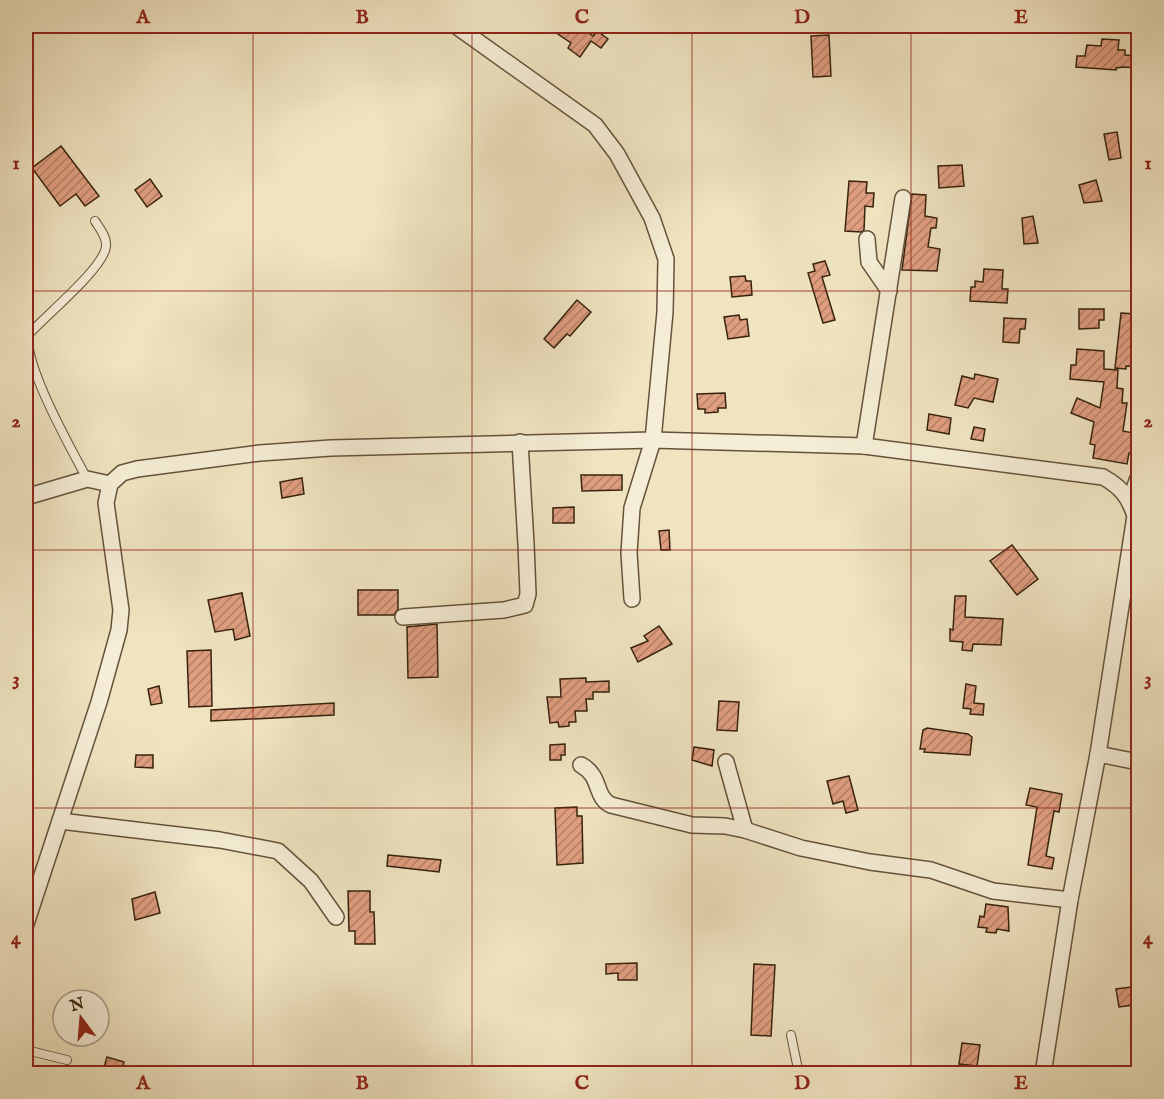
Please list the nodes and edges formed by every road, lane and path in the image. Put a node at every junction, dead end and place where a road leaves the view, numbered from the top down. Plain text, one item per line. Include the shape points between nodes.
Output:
1 (464, 28) edge
2 (903, 198) dead end
3 (95, 221) dead end
4 (867, 239) dead end
5 (889, 291) junction
6 (653, 440) junction
7 (519, 442) junction
8 (864, 446) junction
9 (1138, 478) edge
10 (87, 479) junction
11 (110, 484) junction
12 (26, 496) edge
13 (1130, 500) junction
14 (632, 599) dead end
15 (404, 617) dead end
16 (1098, 754) junction
17 (726, 762) dead end
18 (1138, 762) edge
19 (580, 765) dead end
20 (60, 821) junction
21 (745, 830) junction
22 (1070, 900) junction
23 (336, 917) dead end
24 (26, 924) edge
25 (791, 1035) dead end
26 (26, 1050) edge
27 (67, 1060) dead end
28 (799, 1074) edge
29 (1043, 1074) edge

1 - 6 street via 595,125 617,154 652,218 666,259 661,371
2 - 5 street
3 - 10 lane via 106,240 105,255 29,334 28,341 29,354 56,420
4 - 5 street via 869,262
5 - 8 street
6 - 7 street
6 - 8 street
6 - 14 street via 632,508
7 - 11 street via 260,453 137,469 122,473
7 - 15 street via 528,584 525,604 504,610
8 - 13 street via 1103,477 1122,489
9 - 13 street
10 - 11 street
10 - 12 street
11 - 20 street via 106,503 121,610 99,702
13 - 16 street via 1135,516 1133,538
16 - 18 street
16 - 22 street
17 - 21 street
19 - 21 street via 596,777 601,797 611,805 692,825
20 - 23 street via 278,851 310,881
20 - 24 street
21 - 22 street via 801,848 931,870 993,891
22 - 29 street
25 - 28 lane
26 - 27 lane

